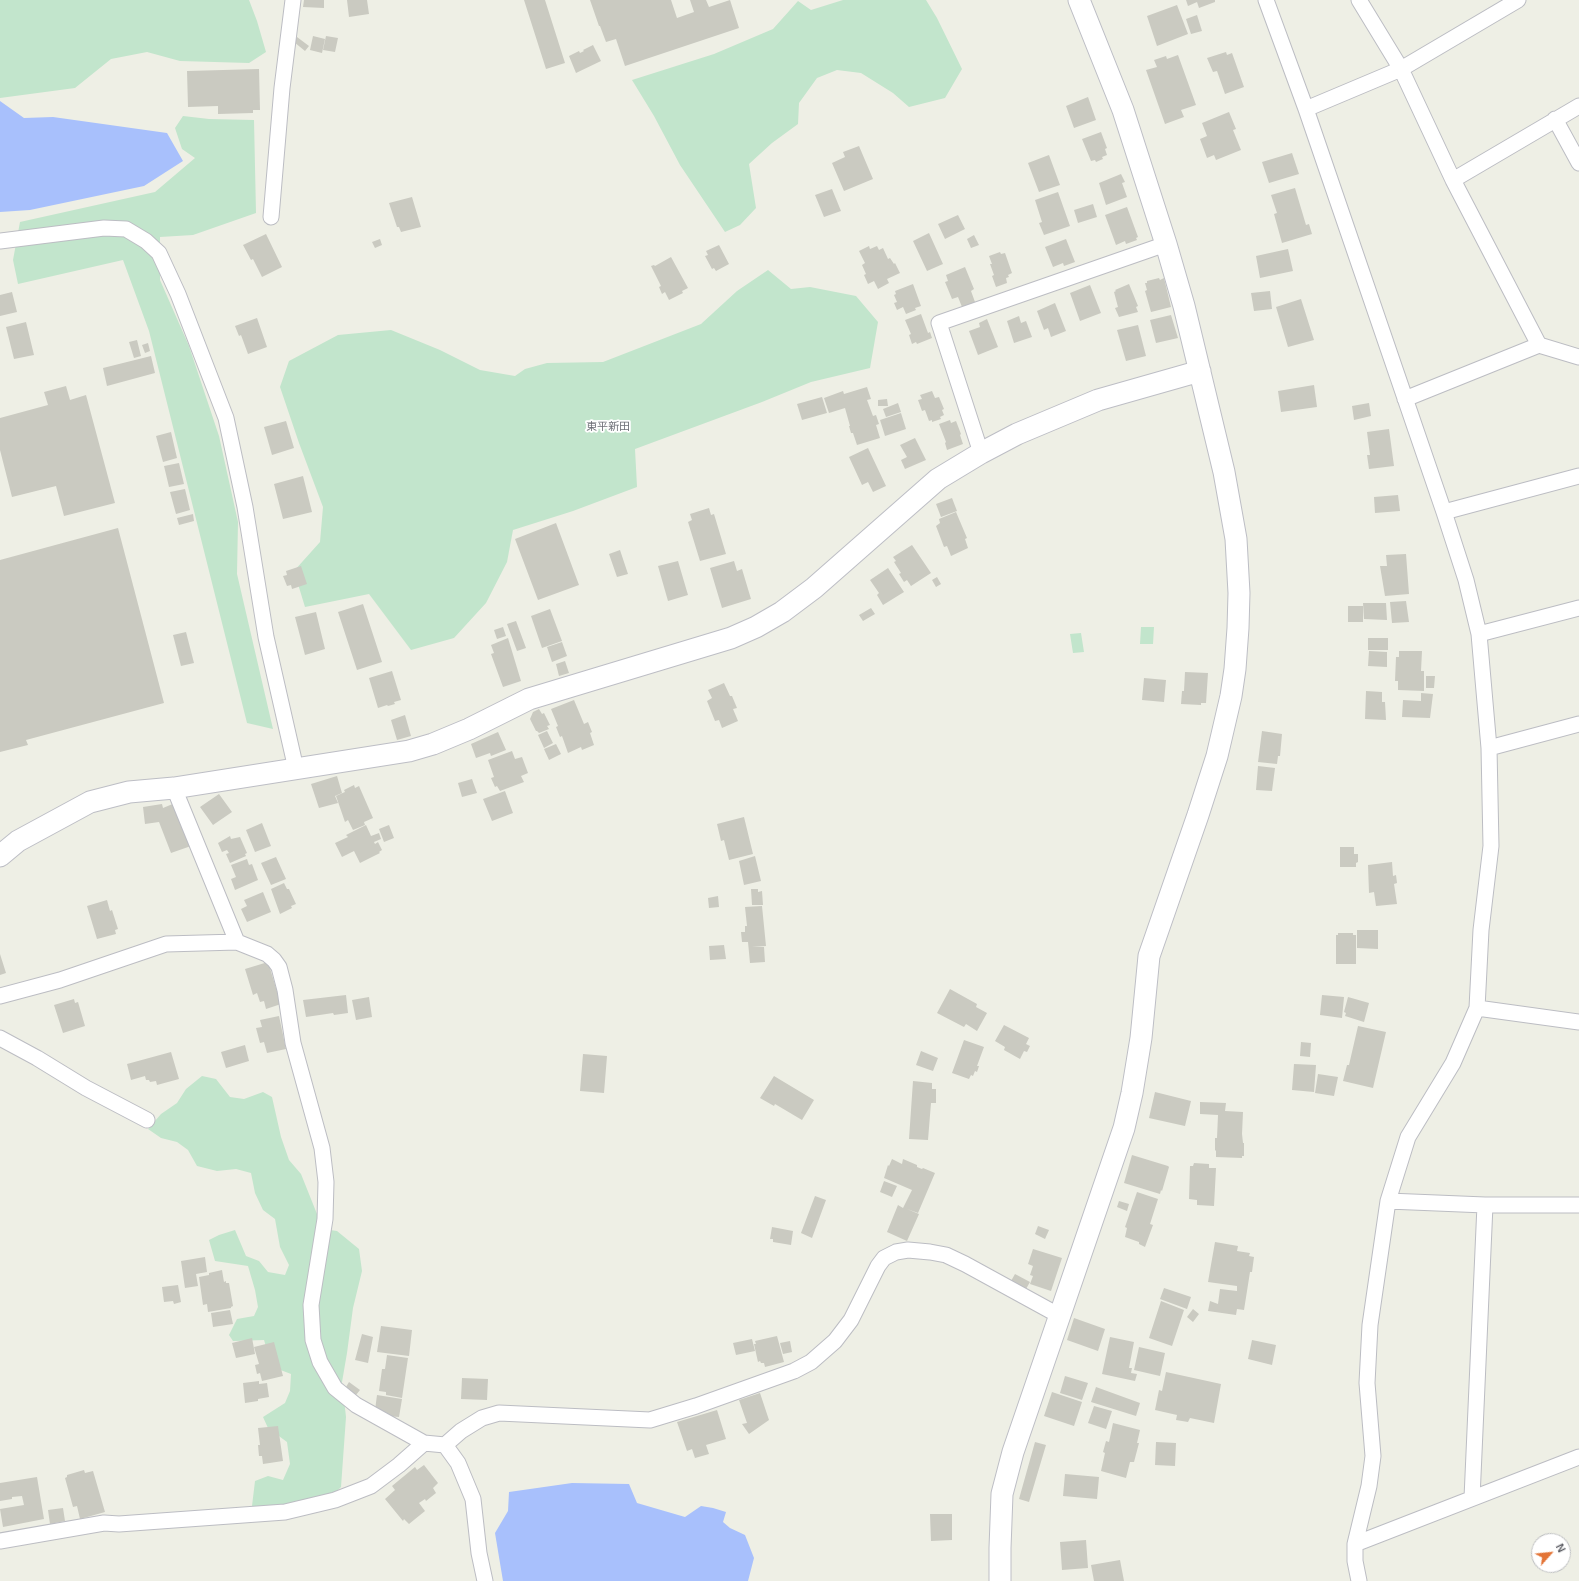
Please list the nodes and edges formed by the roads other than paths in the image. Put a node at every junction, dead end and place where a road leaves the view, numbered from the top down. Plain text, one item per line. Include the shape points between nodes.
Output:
1 (293, 0) edge
2 (1079, 0) edge
3 (1266, 0) edge
4 (1359, 0) edge
5 (1518, 0) edge
6 (1401, 69) junction
7 (1579, 106) edge
8 (1306, 109) junction
9 (1555, 119) junction
10 (1579, 163) edge
11 (1453, 180) junction
12 (271, 217) dead end
13 (0, 242) edge
14 (1166, 244) junction
15 (1539, 345) junction
16 (1579, 357) edge
17 (1200, 371) junction
18 (1405, 398) junction
19 (981, 453) junction
20 (1579, 476) edge
21 (1444, 512) junction
22 (1579, 608) edge
23 (1479, 634) junction
24 (1579, 724) edge
25 (1489, 748) junction
26 (296, 769) junction
27 (174, 788) junction
28 (0, 856) edge
29 (237, 942) junction
30 (0, 996) edge
31 (1476, 1008) junction
32 (1579, 1022) edge
33 (0, 1038) edge
34 (147, 1120) dead end
35 (1388, 1201) junction
36 (1485, 1205) junction
37 (1579, 1205) edge
38 (1060, 1316) junction
39 (424, 1443) junction
40 (445, 1445) junction
41 (1579, 1457) edge
42 (1472, 1498) junction
43 (0, 1541) edge
44 (1355, 1544) junction
45 (485, 1581) edge
46 (1000, 1581) edge
47 (1358, 1581) edge

1 - 12 street via 282,88
2 - 14 street via 1123,110
3 - 8 street
4 - 6 street
5 - 6 street
6 - 8 street
6 - 11 street
7 - 9 street
8 - 18 street
9 - 10 street
9 - 11 street
11 - 15 street
13 - 26 street via 104,228 126,229 146,241 159,253 178,294 226,418 245,507 266,637
14 - 17 street
14 - 19 street via 939,323
15 - 16 street
15 - 18 street
17 - 19 street via 1098,400 1017,434
17 - 38 street via 1224,472 1236,539 1239,592 1235,669 1216,756 1149,956 1141,1038 1124,1128
18 - 21 street
19 - 26 street via 938,479 814,588 782,612 756,627 731,638 529,699 433,744 409,751
20 - 21 street
21 - 23 street via 1466,580
22 - 23 street
23 - 25 street
24 - 25 street
25 - 31 street via 1491,846 1481,930
26 - 27 street
27 - 28 street via 129,792 90,802 18,841
27 - 29 street
29 - 30 street via 166,944 60,980
29 - 39 street via 267,954 279,968 293,1043 322,1148 326,1182 325,1219 311,1305 313,1340 320,1362 335,1388 356,1406
31 - 32 street
31 - 35 street via 1453,1063 1408,1137
33 - 34 street
35 - 36 street
35 - 44 street via 1370,1325 1367,1383 1373,1456 1369,1486
36 - 37 street
36 - 42 street
38 - 40 street via 946,1255 908,1250 896,1252 884,1258 878,1266 851,1320 835,1341 811,1362 794,1371 650,1420 499,1413 482,1418
38 - 46 street via 1013,1452 1002,1494
39 - 40 street
39 - 43 street via 372,1486 335,1500 285,1512 104,1523
40 - 45 street via 458,1463 473,1499
41 - 42 street
42 - 44 street
44 - 47 street

